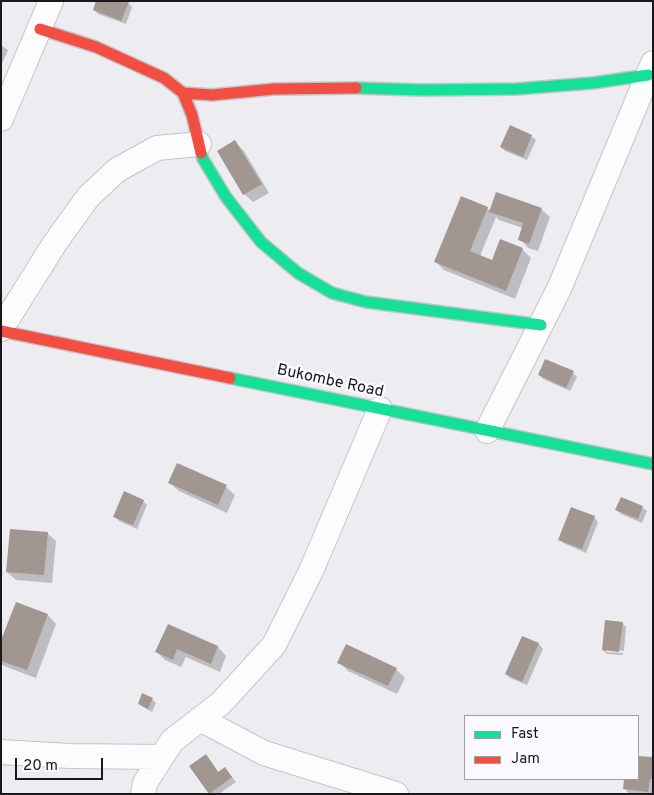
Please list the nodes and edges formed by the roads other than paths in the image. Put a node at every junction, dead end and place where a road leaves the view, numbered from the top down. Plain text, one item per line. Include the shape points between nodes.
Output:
1 (52, 1) edge
2 (40, 29) junction
3 (650, 69) edge
4 (183, 93) junction
5 (1, 119) edge
6 (199, 144) junction
7 (541, 325) junction
8 (1, 330) edge
9 (380, 409) junction
10 (487, 431) junction
11 (653, 464) edge
12 (200, 719) junction
13 (1, 752) edge
14 (161, 757) junction
15 (143, 794) edge
16 (396, 794) edge

1 - 2 street
2 - 4 street via 130,62 164,78
2 - 5 street
3 - 4 street via 593,83 516,89 348,88 274,89 212,95
3 - 7 street
4 - 6 street
6 - 7 street via 203,159 226,197 261,242 298,273 332,293 366,302
6 - 8 street via 156,148 117,170 88,197
7 - 10 street
8 - 9 street, Bukombe Road
9 - 10 street, Bukombe Road
9 - 12 street via 311,571 274,644 221,702
10 - 11 street, Bukombe Road
12 - 14 street via 172,741
12 - 16 street via 264,753
13 - 14 street
14 - 15 street via 145,783

